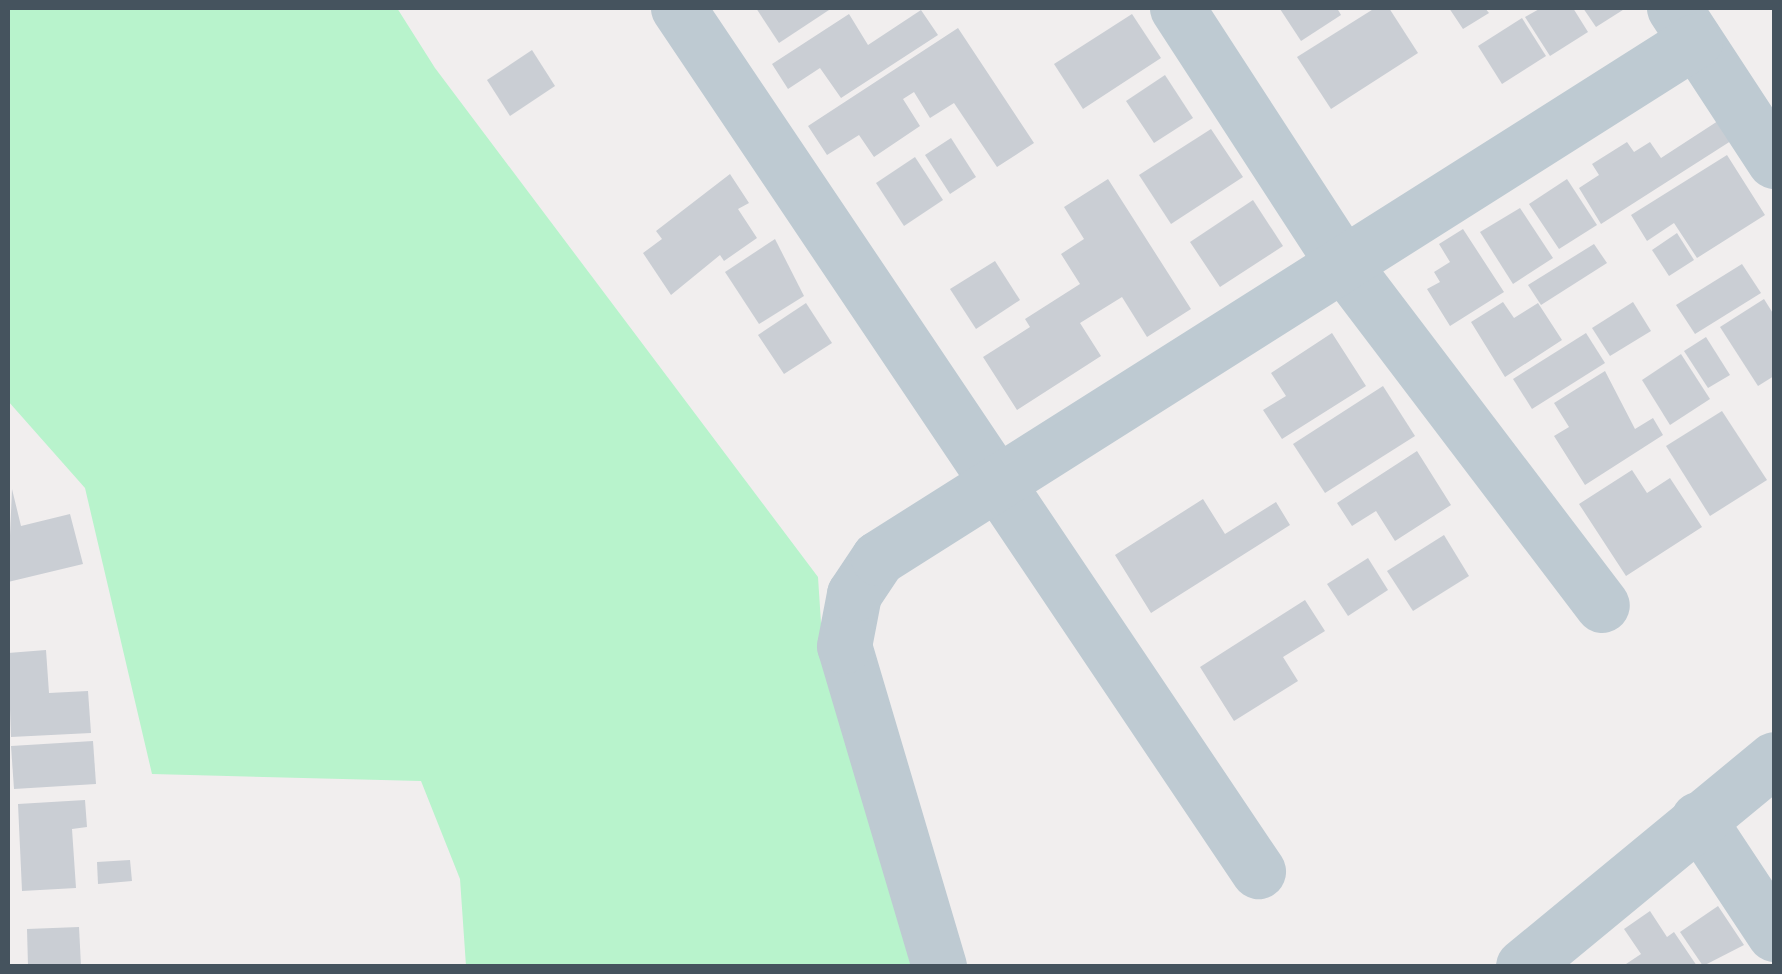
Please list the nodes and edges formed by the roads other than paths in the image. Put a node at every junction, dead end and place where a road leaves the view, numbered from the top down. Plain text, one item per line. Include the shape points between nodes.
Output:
1 (678, 8) edge
2 (1177, 8) edge
3 (1685, 24) edge
4 (1774, 161) edge
5 (1343, 264) junction
6 (993, 486) junction
7 (1602, 606) dead end
8 (1774, 759) edge
9 (1698, 820) junction
10 (1258, 872) dead end
11 (1774, 934) edge
12 (939, 966) edge
13 (1523, 966) edge

1 - 6 street
2 - 5 street
3 - 4 street
3 - 5 street
5 - 6 street
5 - 7 street
6 - 10 street
6 - 12 street via 878,558 854,594 844,646
8 - 9 street
9 - 11 street
9 - 13 street

